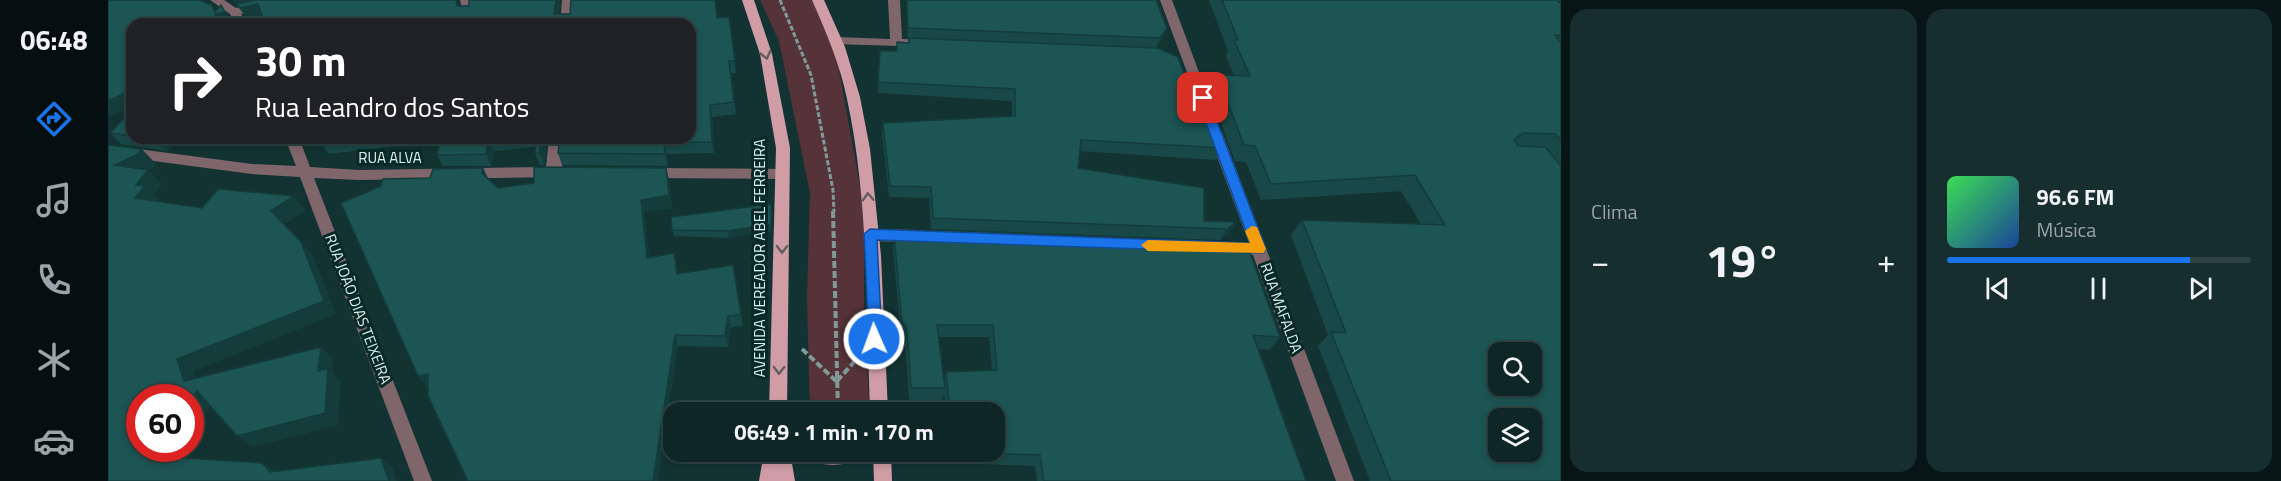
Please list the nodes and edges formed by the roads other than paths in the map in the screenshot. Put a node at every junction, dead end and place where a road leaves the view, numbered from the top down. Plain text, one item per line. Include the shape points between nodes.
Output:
1 (216, 0) edge
2 (295, 0) edge
3 (466, 0) edge
4 (568, 0) edge
5 (748, 0) edge
6 (818, 0) edge
7 (894, 0) edge
8 (1166, 0) edge
9 (234, 12) junction
10 (468, 13) edge
11 (238, 18) edge
12 (566, 18) edge
13 (837, 40) junction
14 (896, 42) junction
15 (942, 44) edge
16 (294, 144) edge
17 (557, 144) edge
18 (108, 150) edge
19 (306, 172) junction
20 (634, 173) edge
21 (783, 174) junction
22 (870, 234) junction
23 (929, 237) edge
24 (1176, 246) edge
25 (1259, 249) junction
26 (778, 402) edge
27 (878, 402) edge
28 (771, 462) edge
29 (783, 462) edge
30 (882, 462) edge
31 (423, 481) edge
32 (768, 481) edge
33 (786, 481) edge
34 (883, 481) edge
35 (1345, 481) edge

1 - 9 street
2 - 9 street
3 - 10 street
4 - 12 street
5 -> 21 main road, AVENIDA VEREADOR ABEL FERREIRA via 776,101
6 - 13 main road
7 - 14 street
8 - 25 street, RUA MAFALDA via 1181,55 1209,115
9 - 11 street
13 - 14 street
22 -> 13 main road via 859,128
14 - 15 street
16 - 19 street, RUA JOÃO DIAS TEIXEIRA
17 - 19 street, RUA ALVA via 559,172
18 - 19 street, RUA ALVA
19 - 31 street, RUA JOÃO DIAS TEIXEIRA
20 - 21 street
21 -> 26 main road, AVENIDA VEREADOR ABEL FERREIRA
22 - 23 street
22 - 27 main road
24 - 25 street
25 - 35 street, RUA MAFALDA
28 - 32 main road
29 - 33 main road
30 - 34 main road

